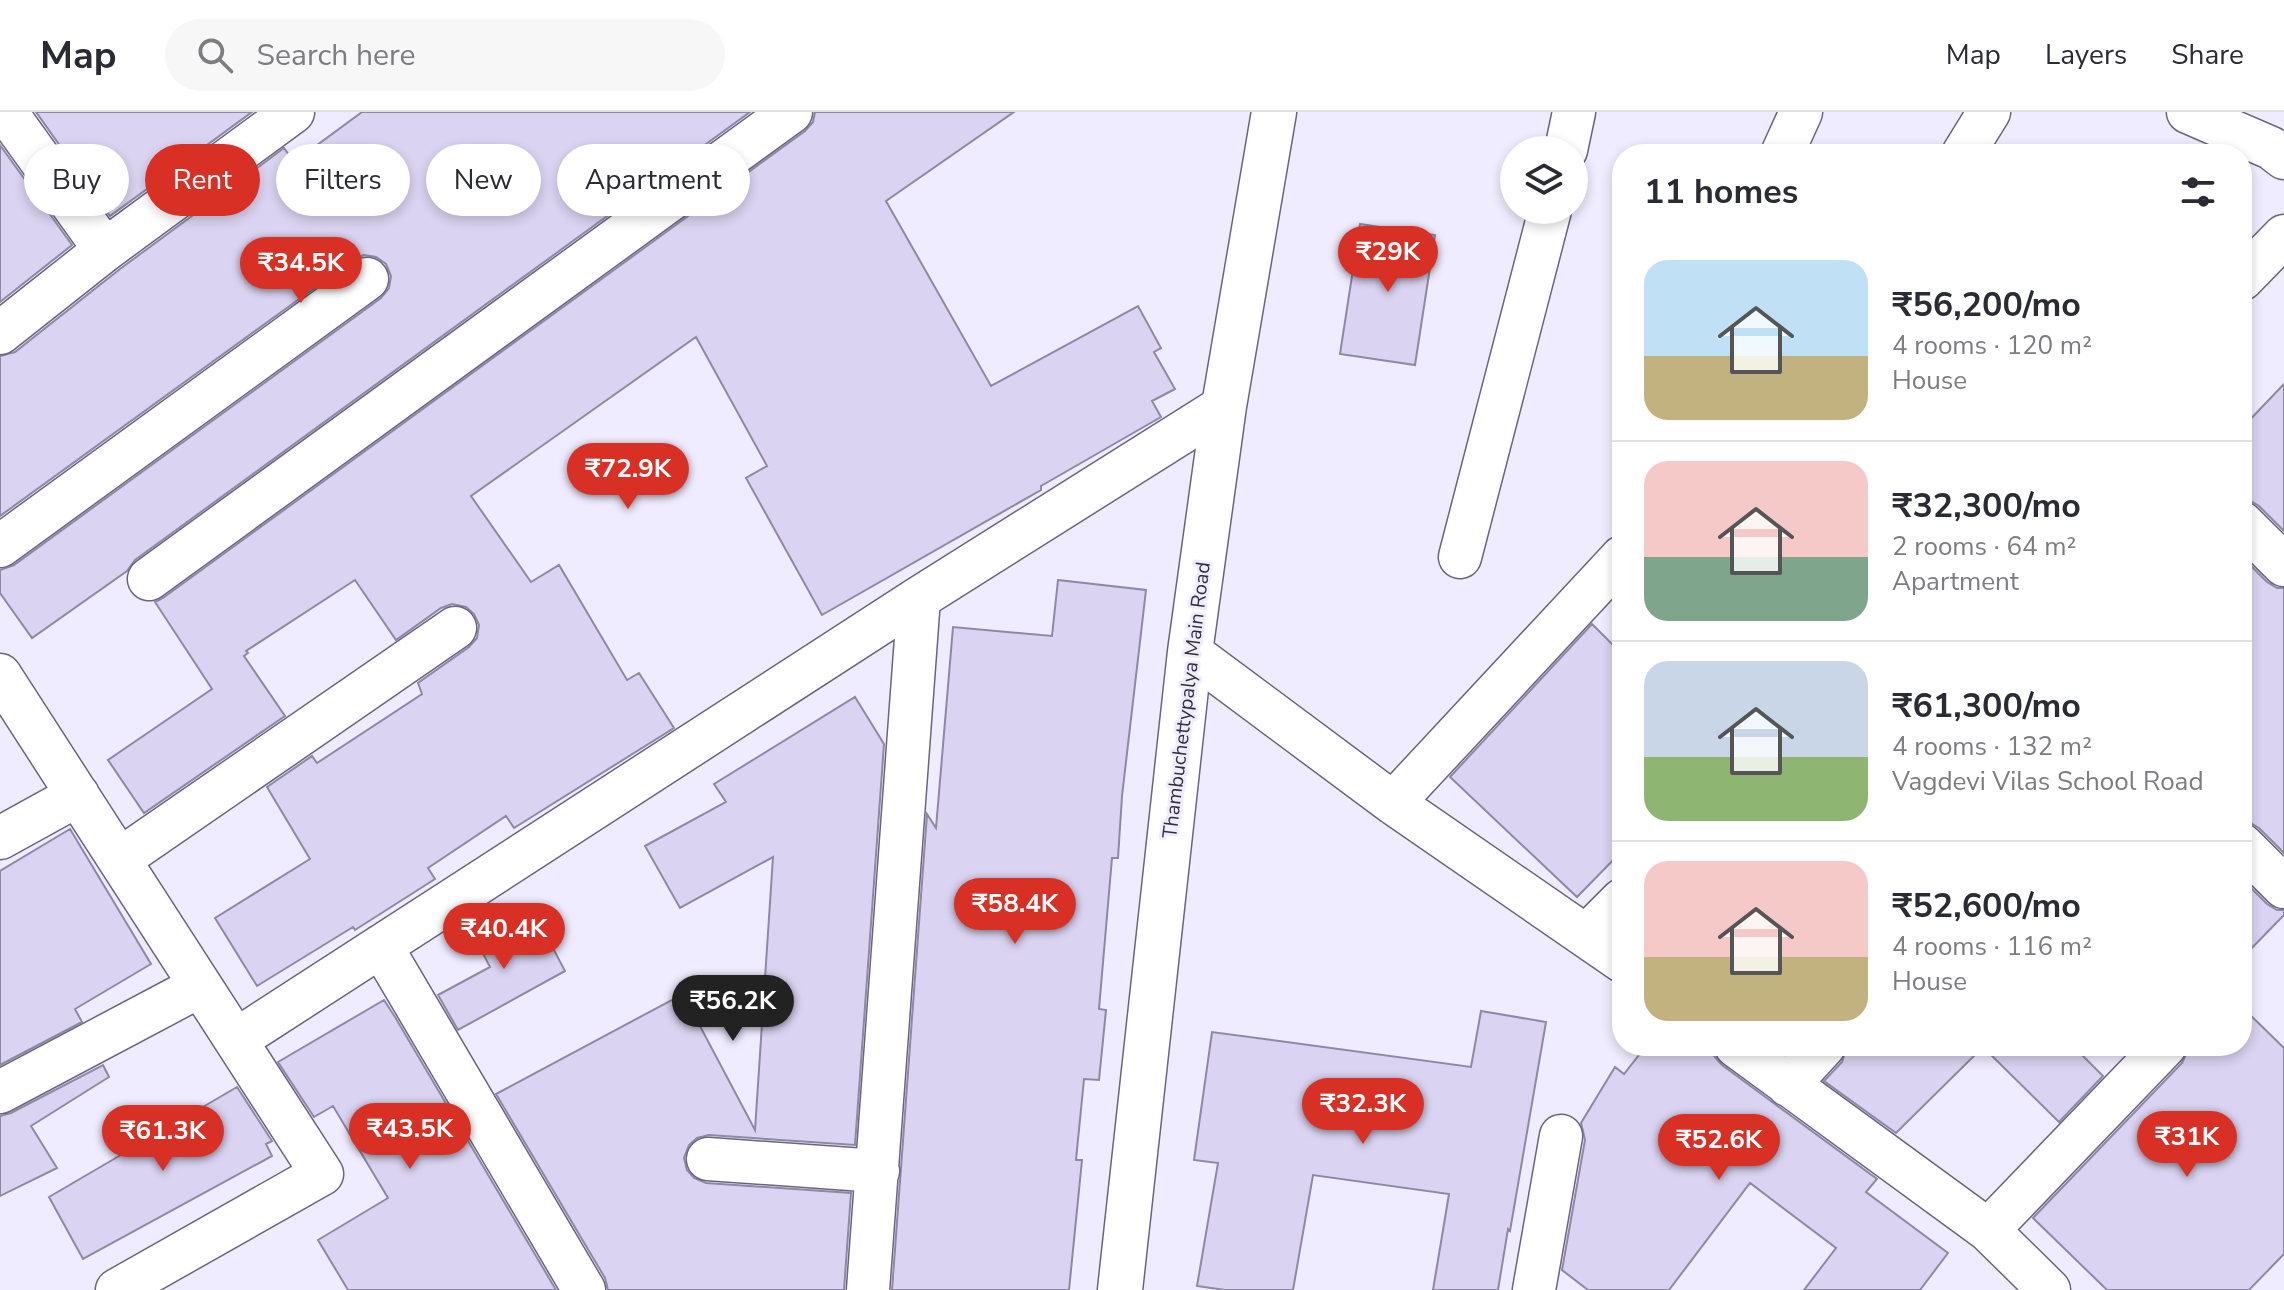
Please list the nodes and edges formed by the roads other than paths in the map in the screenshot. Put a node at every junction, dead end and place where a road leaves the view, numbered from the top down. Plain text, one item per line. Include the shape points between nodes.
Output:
1 (6, 112) edge
2 (293, 112) edge
3 (791, 112) edge
4 (1274, 112) edge
5 (1574, 112) edge
6 (1801, 112) edge
7 (1989, 112) edge
8 (2188, 112) edge
9 (1569, 136) edge
10 (1787, 144) edge
11 (1969, 144) edge
12 (2280, 147) edge
13 (1546, 224) edge
14 (2284, 236) edge
15 (105, 250) junction
16 (2252, 269) edge
17 (367, 279) dead end
18 (0, 333) edge
19 (1224, 406) junction
20 (2252, 533) edge
21 (0, 546) edge
22 (1460, 557) dead end
23 (2284, 565) edge
24 (1612, 568) edge
25 (149, 579) dead end
26 (919, 598) junction
27 (455, 628) dead end
28 (1190, 652) junction
29 (0, 675) edge
30 (78, 795) junction
31 (1393, 803) junction
32 (0, 838) edge
33 (2252, 855) edge
34 (120, 859) junction
35 (2284, 887) edge
36 (1612, 910) edge
37 (1587, 935) junction
38 (381, 946) junction
39 (1612, 954) edge
40 (200, 986) junction
41 (236, 1040) junction
42 (1749, 1056) edge
43 (1815, 1056) edge
44 (2155, 1056) edge
45 (1788, 1085) junction
46 (0, 1092) edge
47 (1561, 1136) dead end
48 (708, 1159) dead end
49 (878, 1171) junction
50 (1988, 1230) junction
51 (117, 1290) edge
52 (584, 1290) edge
53 (868, 1290) edge
54 (1120, 1290) edge
55 (1534, 1290) edge
56 (2049, 1290) edge

1 - 15 street
2 - 15 street
3 - 25 street
4 - 19 main road, Thambuchettypalya Main Road
5 - 9 street
6 - 10 street
7 - 11 street
8 - 12 street
13 - 22 street
14 - 16 street
15 - 18 street
17 - 21 street
19 - 26 street
19 - 28 main road, Thambuchettypalya Main Road
20 - 23 street
24 - 31 street
26 - 38 street
26 - 49 street
27 - 34 street
28 - 31 street
28 - 54 main road, Thambuchettypalya Main Road
29 - 30 street
30 - 32 street
30 - 34 street
31 - 37 street
33 - 35 street
34 - 40 street
36 - 37 street
37 - 39 street
38 - 41 street
38 - 52 street
40 - 41 street
40 - 46 street
41 - 51 street via 322,1174
42 - 45 street
43 - 45 street
44 - 50 street
45 - 50 street
47 - 55 street
48 - 49 street
49 - 53 street
50 - 56 street

